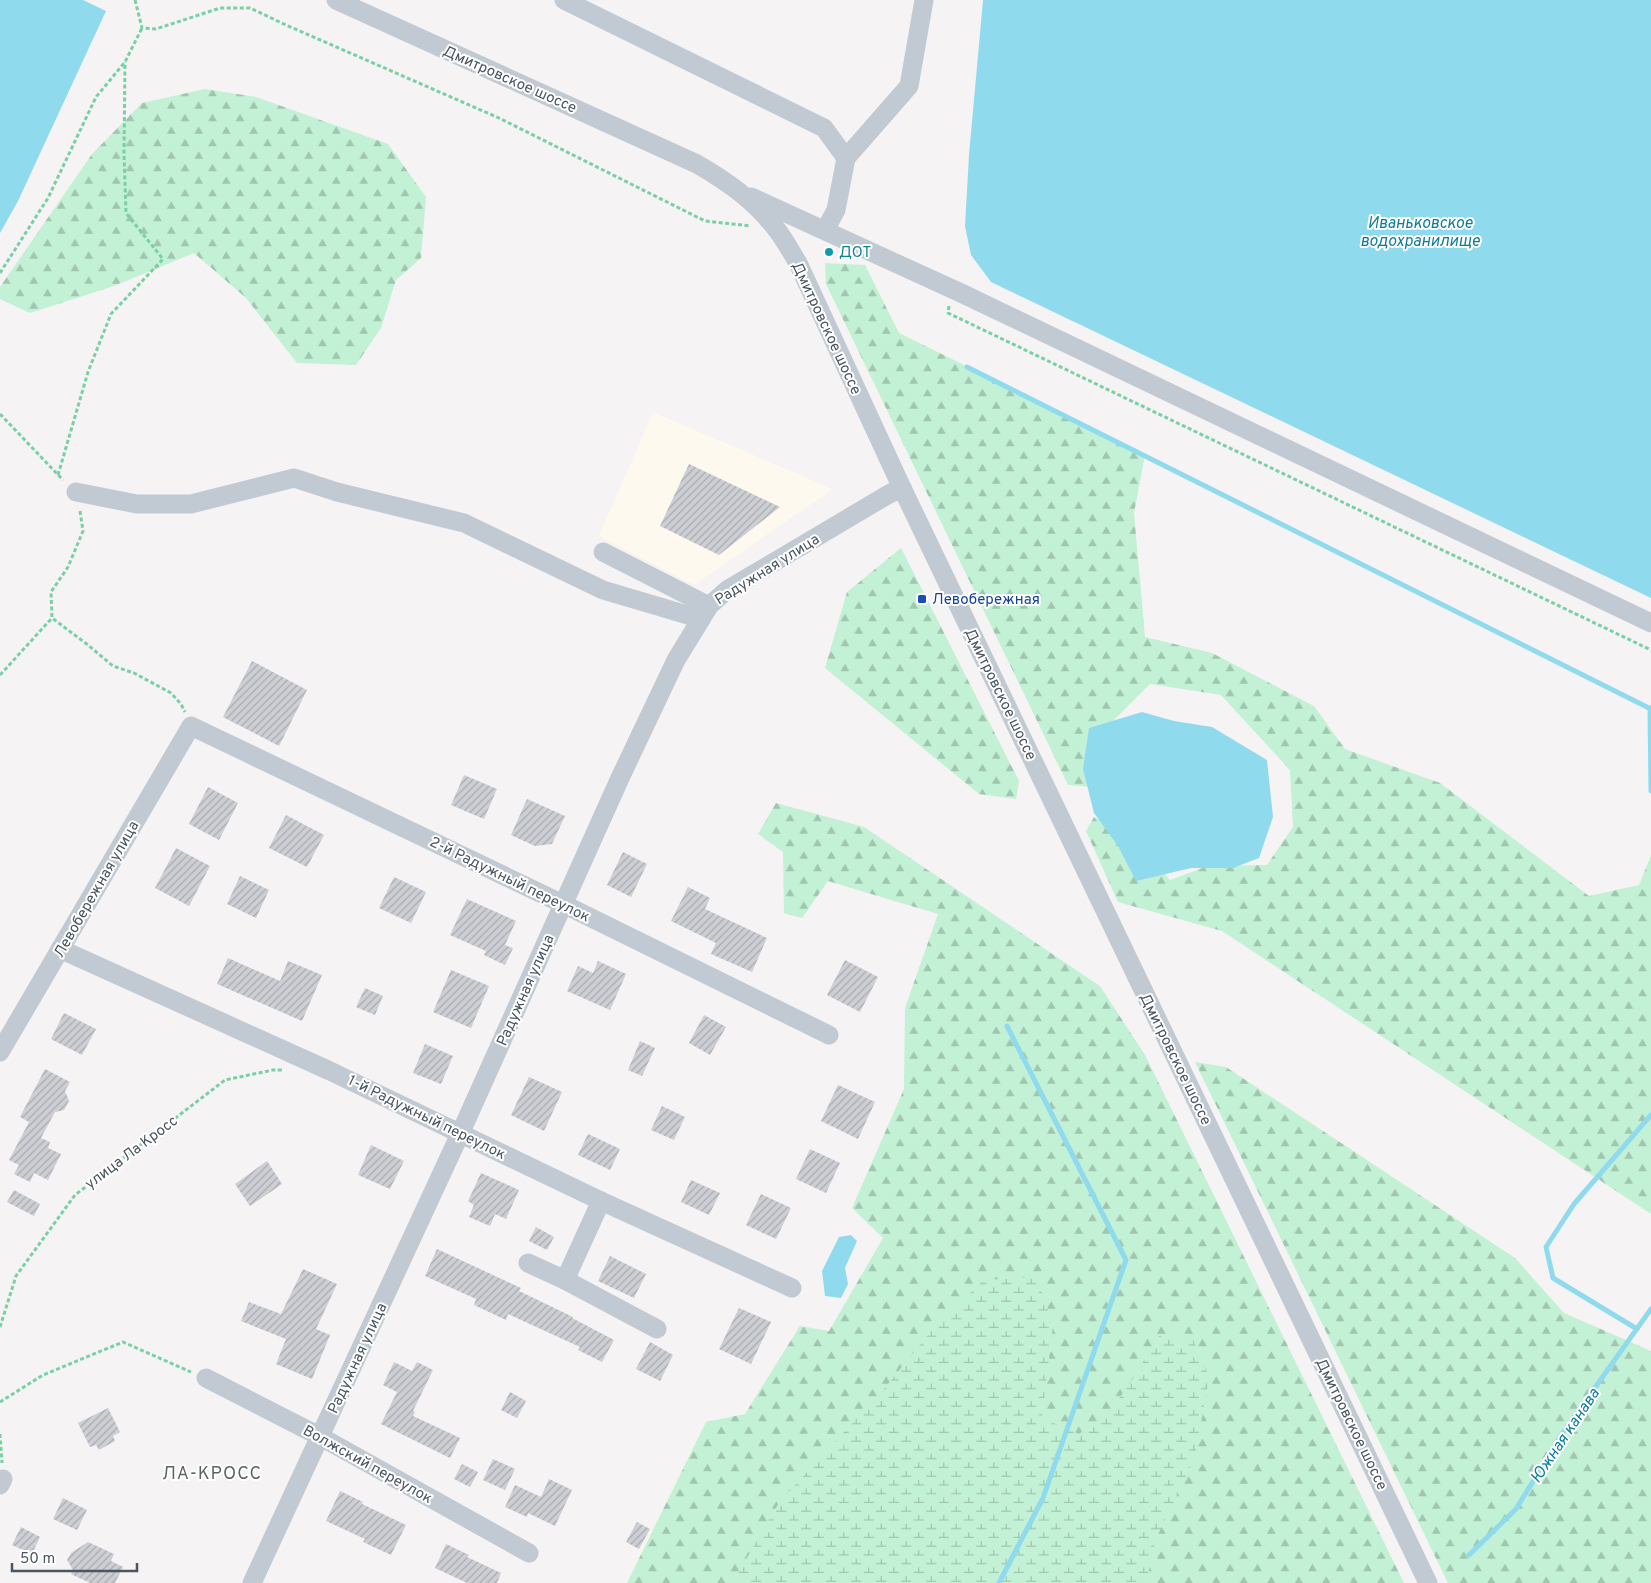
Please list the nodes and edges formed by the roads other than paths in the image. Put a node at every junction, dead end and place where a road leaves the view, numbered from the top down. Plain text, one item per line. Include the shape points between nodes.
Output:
1 (336, 0) edge
2 (564, 0) edge
3 (924, 0) edge
4 (846, 158) junction
5 (742, 192) junction
6 (825, 230) junction
7 (902, 488) junction
8 (76, 492) road end
9 (603, 552) dead end
10 (705, 612) junction
11 (1651, 623) edge
12 (191, 726) joint
13 (563, 904) junction
14 (60, 948) junction
15 (829, 1034) dead end
16 (0, 1052) edge
17 (460, 1134) junction
18 (601, 1201) junction
19 (528, 1263) dead end
20 (565, 1280) junction
21 (792, 1288) dead end
22 (656, 1330) dead end
23 (206, 1378) road end
24 (320, 1437) junction
25 (529, 1552) dead end
26 (252, 1583) edge
27 (1428, 1583) edge

1 - 5 street, Дмитровское шоссе via 696,164
2 - 4 street via 824,128
3 - 4 street via 908,86
4 - 6 street via 836,210
5 - 6 street
5 - 7 street, Дмитровское шоссе via 777,230 798,263
6 - 11 street
7 - 10 street, Радужная улица via 727,590
7 - 27 street, Дмитровское шоссе
8 - 10 street via 137,504 191,504 294,478 337,492 464,523 603,590
9 - 10 street
10 - 13 street, Радужная улица via 676,660
12 - 13 street, 2-й Радужный переулок
12 - 14 street, Левобережная улица
13 - 15 street, 2-й Радужный переулок
13 - 17 street, Радужная улица
14 - 16 street, Левобережная улица
14 - 17 street, 1-й Радужный переулок
17 - 18 street, 1-й Радужный переулок
17 - 24 street, Радужная улица
18 - 20 street
18 - 21 street, 1-й Радужный переулок
19 - 20 street
20 - 22 street
23 - 24 street, Волжский переулок
24 - 25 street, Волжский переулок
24 - 26 street, Радужная улица

